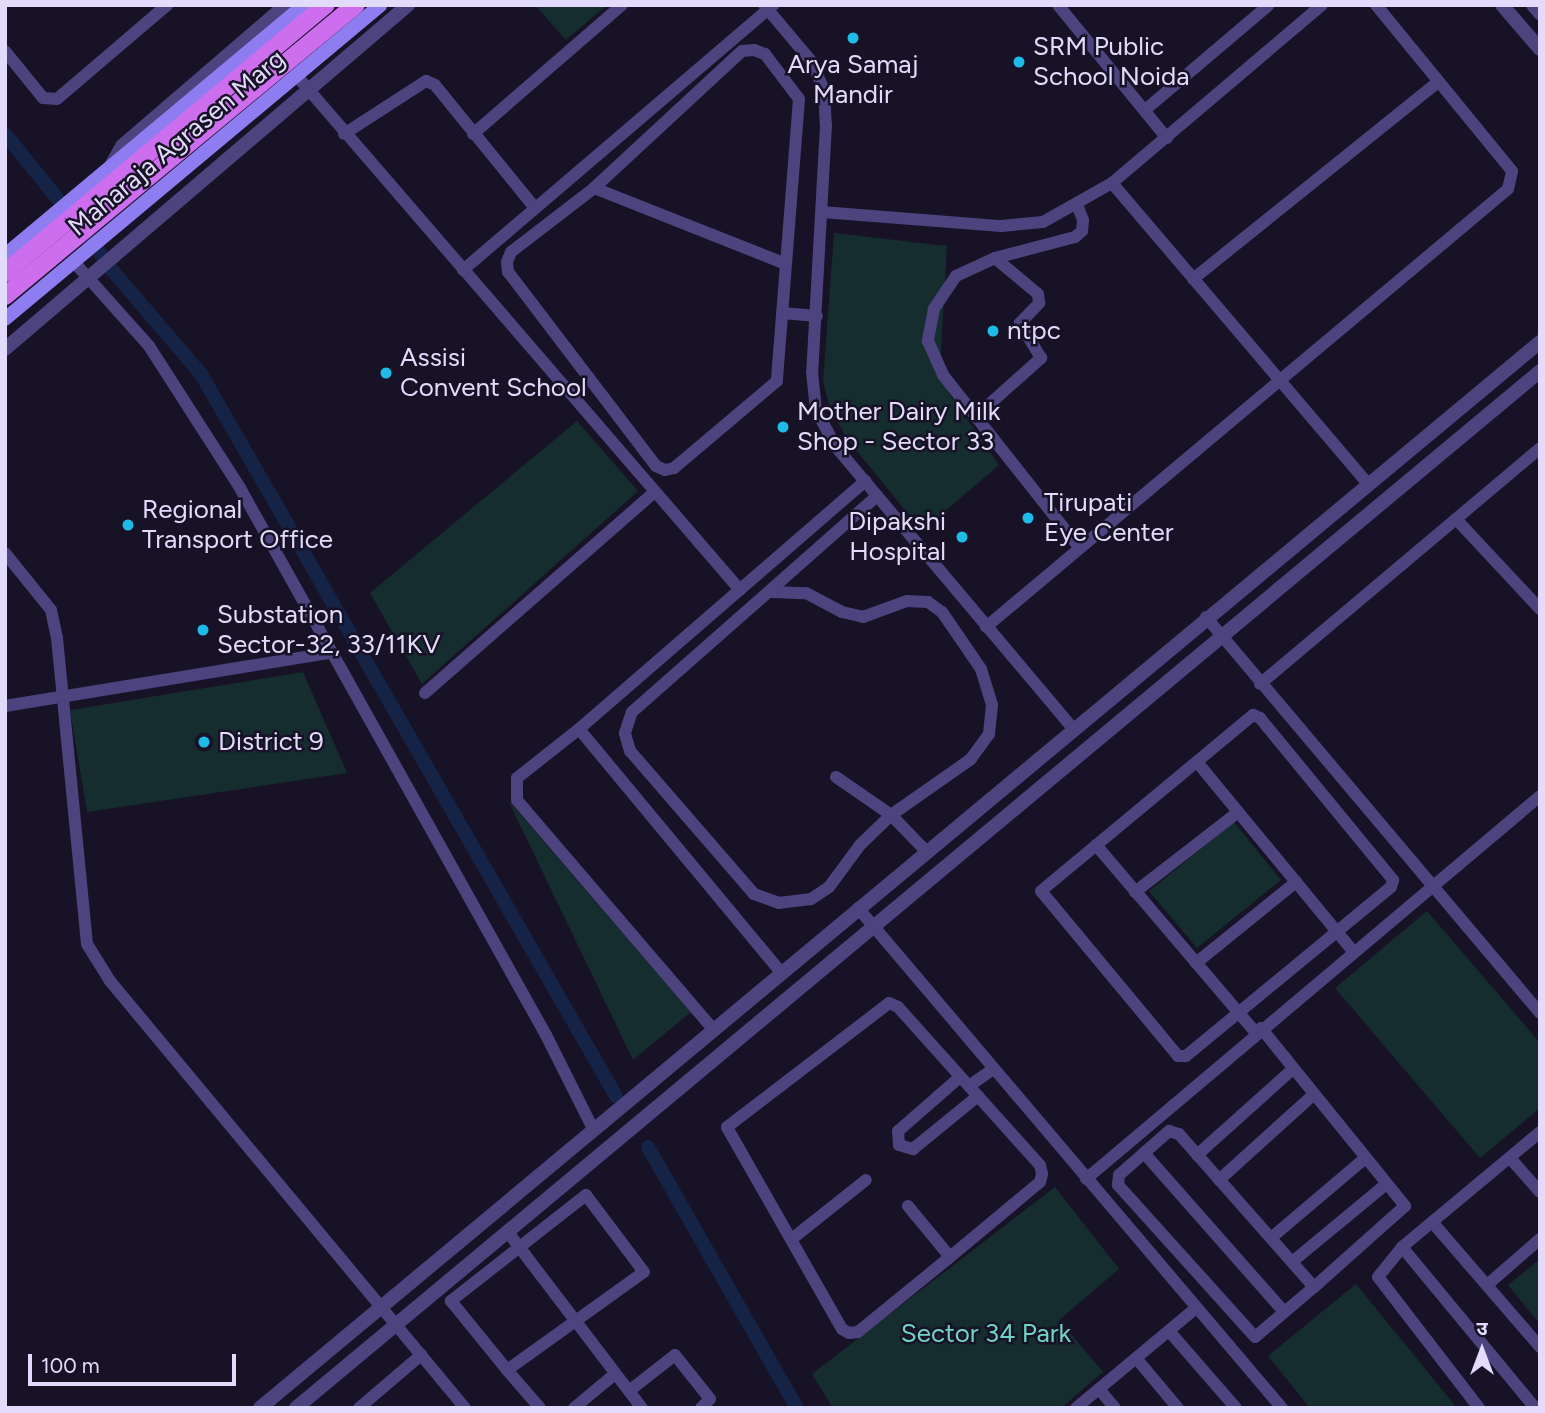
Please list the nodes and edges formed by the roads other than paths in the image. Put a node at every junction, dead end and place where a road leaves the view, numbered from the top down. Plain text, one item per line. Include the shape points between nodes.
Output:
1 (167, 5) edge
2 (286, 5) edge
3 (304, 5) edge
4 (326, 5) edge
5 (356, 5) edge
6 (408, 5) edge
7 (622, 5) edge
8 (1058, 5) edge
9 (1269, 5) edge
10 (1322, 5) edge
11 (1376, 5) edge
12 (1502, 5) edge
13 (1533, 5) edge
14 (375, 7) edge
15 (768, 7) edge
16 (1540, 13) edge
17 (1540, 49) edge
18 (5, 51) edge
19 (296, 75) junction
20 (1438, 82) junction
21 (307, 91) junction
22 (1145, 110) junction
23 (344, 134) junction
24 (473, 134) junction
25 (1167, 138) junction
26 (108, 170) junction
27 (1112, 183) junction
28 (594, 188) junction
29 (1078, 207) junction
30 (536, 208) junction
31 (822, 212) junction
32 (5, 255) edge
33 (995, 258) junction
34 (75, 261) junction
35 (786, 264) junction
36 (463, 270) junction
37 (5, 273) edge
38 (88, 278) junction
39 (1193, 279) junction
40 (5, 296) edge
41 (782, 313) junction
42 (817, 316) junction
43 (5, 319) edge
44 (1540, 342) edge
45 (5, 349) edge
46 (1540, 370) edge
47 (1280, 381) junction
48 (975, 417) junction
49 (1540, 448) edge
50 (865, 481) junction
51 (1368, 484) junction
52 (655, 492) junction
53 (877, 496) junction
54 (1456, 519) junction
55 (1079, 547) junction
56 (5, 553) edge
57 (740, 590) junction
58 (772, 592) junction
59 (1540, 609) edge
60 (1206, 617) junction
61 (986, 627) junction
62 (1221, 638) junction
63 (333, 652) junction
64 (1260, 684) junction
65 (425, 693) dead end
66 (60, 695) junction
67 (1273, 699) junction
68 (5, 706) edge
69 (1253, 716) junction
70 (1073, 728) junction
71 (579, 729) junction
72 (1197, 762) junction
73 (836, 777) dead end
74 (1540, 796) edge
75 (1237, 813) junction
76 (891, 815) junction
77 (1096, 845) junction
78 (926, 850) junction
79 (1296, 882) junction
80 (1431, 885) junction
81 (1135, 892) junction
82 (1370, 904) junction
83 (858, 908) junction
84 (1386, 923) junction
85 (872, 927) junction
86 (1337, 931) junction
87 (1353, 951) junction
88 (1196, 963) junction
89 (781, 972) junction
90 (1237, 1013) junction
91 (1540, 1013) edge
92 (713, 1029) junction
93 (1258, 1030) junction
94 (1293, 1069) junction
95 (992, 1070) junction
96 (969, 1086) junction
97 (1313, 1095) junction
98 (1151, 1123) junction
99 (593, 1129) junction
100 (1540, 1132) edge
101 (1164, 1136) junction
102 (1144, 1153) junction
103 (1198, 1155) junction
104 (1364, 1158) junction
105 (1510, 1158) junction
106 (1086, 1179) junction
107 (866, 1180) dead end
108 (1219, 1180) junction
109 (1385, 1185) junction
110 (1540, 1192) edge
111 (908, 1206) dead end
112 (1433, 1223) junction
113 (507, 1231) junction
114 (793, 1238) junction
115 (1271, 1238) junction
116 (1540, 1239) edge
117 (1402, 1247) junction
118 (520, 1248) junction
119 (950, 1257) junction
120 (1292, 1262) junction
121 (445, 1282) junction
122 (1487, 1285) junction
123 (1314, 1287) junction
124 (457, 1296) junction
125 (379, 1307) junction
126 (1196, 1308) junction
127 (1284, 1312) junction
128 (574, 1321) junction
129 (395, 1324) junction
130 (1169, 1331) junction
131 (1540, 1347) edge
132 (421, 1355) junction
133 (1136, 1358) junction
134 (507, 1370) junction
135 (615, 1374) junction
136 (1098, 1389) junction
137 (629, 1391) junction
138 (260, 1408) edge
139 (296, 1408) edge
140 (359, 1408) edge
141 (465, 1408) edge
142 (540, 1408) edge
143 (574, 1408) edge
144 (642, 1408) edge
145 (701, 1408) edge
146 (1076, 1408) edge
147 (1115, 1408) edge
148 (1178, 1408) edge
149 (1236, 1408) edge
150 (1282, 1408) edge
151 (1479, 1408) edge
152 (1535, 1408) edge

1 - 18 street via 57,99 43,99
2 - 26 street via 122,146
3 - 26 main road, Maharaja Agrasen Marg
4 - 37 main road
5 - 40 main road
6 - 21 street
7 - 24 street
8 - 22 street
9 - 22 street
10 - 25 street
11 - 20 street
12 - 17 street
13 - 16 street
14 - 19 main road, Maharaja Agrasen Marg
15 - 30 street
15 - 31 street via 812,62 824,90
19 - 21 street
19 - 34 main road, Maharaja Agrasen Marg
20 - 39 street
20 - 47 street via 1512,171 1508,189
21 - 23 street
21 - 38 street
22 - 25 street
23 - 24 street via 426,81 435,85
23 - 36 street
24 - 30 street
25 - 27 street
26 - 32 main road, Maharaja Agrasen Marg
27 - 29 street
27 - 39 street
28 - 35 street
28 - 35 street via 742,51 765,54 799,99
28 - 41 street via 511,252 508,272 656,466 674,468 772,388 780,370
29 - 31 street via 1043,222 1001,226
29 - 33 street via 1082,232 1075,237
30 - 36 street
31 - 42 street
33 - 48 street via 956,276 934,309 928,341 943,375
33 - 48 street via 1038,294 1036,308 1020,323 1041,358
34 - 38 street
34 - 43 main road, Maharaja Agrasen Marg
35 - 41 street
36 - 52 street
38 - 45 street
38 - 63 street via 130,321 188,401
39 - 47 street
41 - 42 street
42 - 50 street via 812,372 816,410 836,447
44 - 51 street
46 - 62 street
47 - 51 street
47 - 55 street
48 - 55 street
49 - 54 street
50 - 53 street
50 - 57 street
51 - 60 street
52 - 57 street
52 - 65 street
53 - 58 street
53 - 61 street
54 - 59 street
54 - 64 street
55 - 61 street
56 - 66 street via 51,610
57 - 71 street
58 - 76 street via 806,593 842,612 863,617 907,601 928,602 942,611 981,670 992,705 989,734 971,759
58 - 76 street via 632,712 625,733 630,751 754,894 779,903 811,899 830,887 860,845
60 - 62 street
60 - 70 street
61 - 70 street
62 - 64 street
62 - 85 street
63 - 66 street
63 - 99 street via 546,1035
64 - 67 street
66 - 68 street
66 - 125 street via 76,799 87,944 110,981
67 - 69 street
67 - 80 street
69 - 72 street
69 - 82 street via 1260,718 1391,872 1391,887
70 - 78 street
71 - 89 street
71 - 92 street via 517,778 517,800
72 - 75 street
72 - 77 street
73 - 76 street
74 - 80 street
75 - 79 street
75 - 81 street
76 - 78 street
77 - 81 street
77 - 90 street via 1045,884 1042,898 1172,1053 1186,1056
78 - 83 street
79 - 86 street
79 - 88 street
80 - 84 street
80 - 91 street
81 - 88 street
82 - 84 street
82 - 86 street
83 - 85 street
83 - 89 street
84 - 87 street
85 - 95 street
85 - 113 street
86 - 87 street
86 - 90 street
87 - 93 street
88 - 90 street
89 - 92 street
90 - 93 street
92 - 99 street
93 - 94 street
93 - 98 street
94 - 97 street
94 - 103 street
95 - 96 street
95 - 106 street
96 - 96 street via 898,1131 898,1145 913,1149
96 - 114 street via 898,1007 889,1003 730,1121 728,1135
96 - 119 street via 1040,1166 1042,1174 1040,1182
97 - 104 street
97 - 108 street
98 - 101 street
98 - 106 street
99 - 125 street
100 - 105 street
101 - 102 street
101 - 103 street via 1169,1131 1179,1134
102 - 127 street
102 - 127 street via 1119,1175 1118,1185 1247,1332 1255,1337
103 - 108 street
104 - 109 street
104 - 115 street
105 - 110 street
105 - 112 street
106 - 126 street
107 - 114 street
108 - 115 street
109 - 120 street
109 - 123 street via 1405,1206
111 - 119 street
112 - 117 street
112 - 122 street
113 - 118 street
113 - 121 street
114 - 119 street via 842,1329 849,1333 858,1332
115 - 120 street
116 - 122 street
117 - 151 street via 1378,1277
117 - 152 street
118 - 124 street
118 - 128 street
118 - 128 street via 586,1195 644,1272
120 - 123 street
121 - 124 street
121 - 129 street
122 - 131 street
123 - 127 street
124 - 134 street via 451,1301
125 - 129 street
125 - 138 street
126 - 130 street
126 - 150 street
128 - 134 street
128 - 135 street
129 - 132 street
129 - 139 street
130 - 133 street
130 - 149 street
132 - 140 street
132 - 141 street
133 - 136 street
133 - 148 street
134 - 142 street
135 - 137 street
135 - 143 street
136 - 146 street
136 - 147 street
137 - 144 street
137 - 145 street via 675,1355 710,1399

